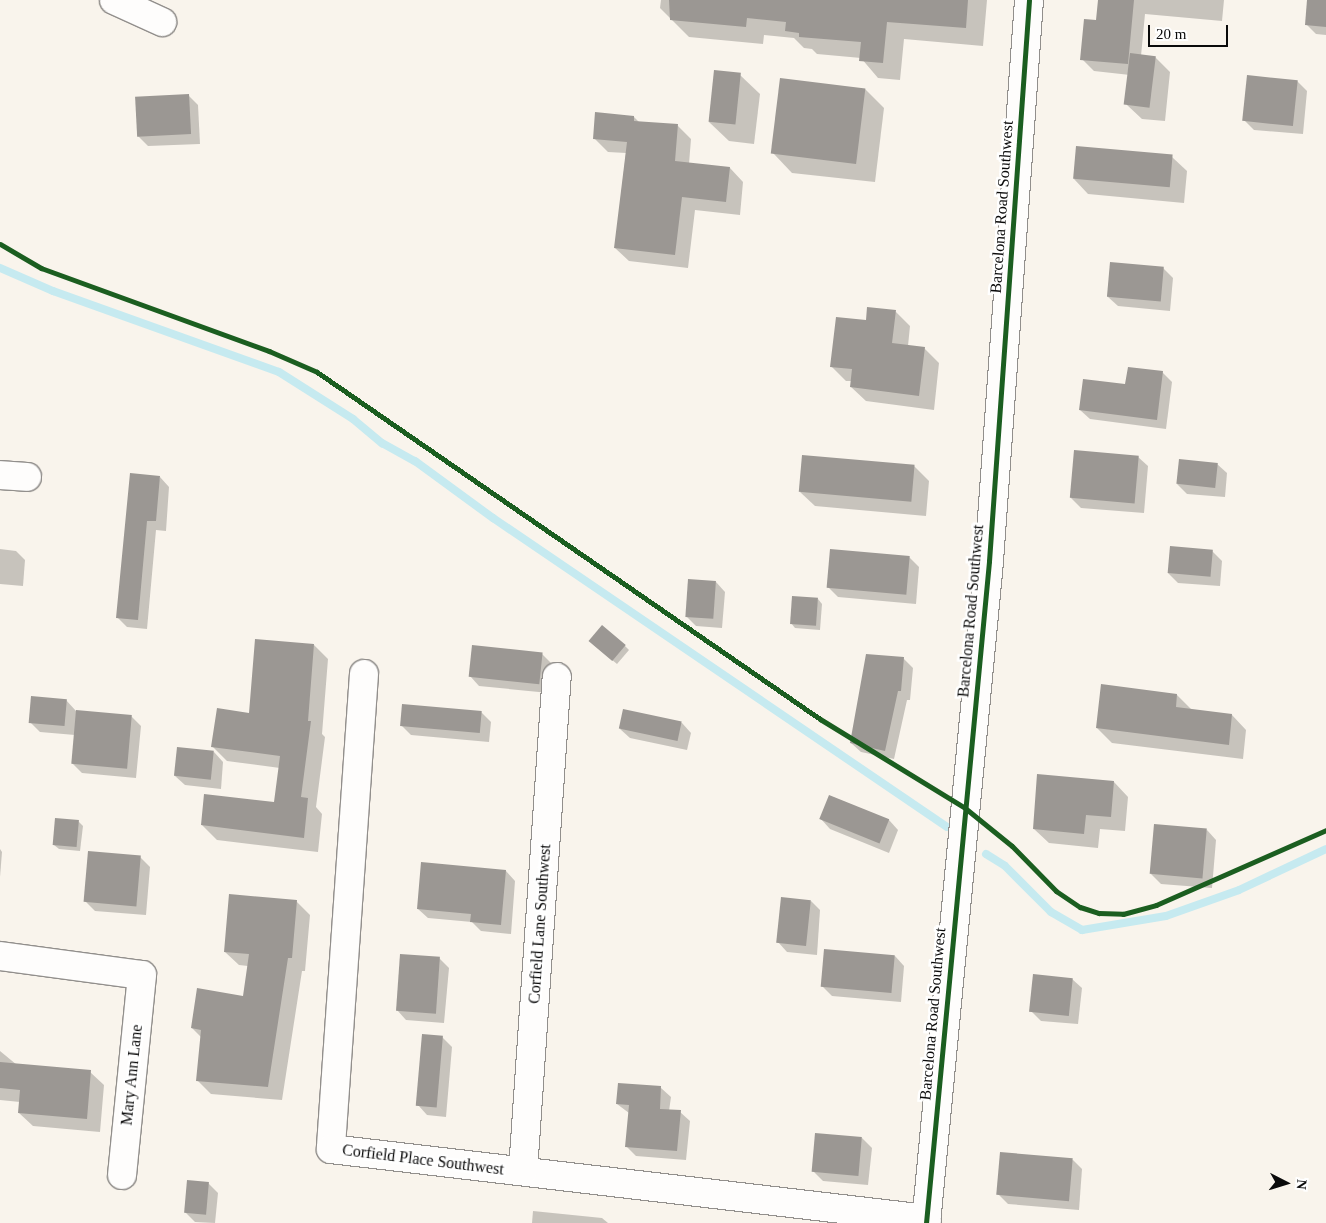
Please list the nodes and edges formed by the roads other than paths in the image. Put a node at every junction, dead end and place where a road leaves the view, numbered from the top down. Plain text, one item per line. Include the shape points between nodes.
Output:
1 (114, 0) edge
2 (1029, 0) edge
3 (162, 22) dead end
4 (0, 475) edge
5 (27, 477) dead end
6 (364, 674) dead end
7 (557, 677) dead end
8 (0, 956) edge
9 (523, 1171) junction
10 (122, 1175) dead end
11 (927, 1221) edge

1 - 3 street
2 - 11 street, Barcelona Road Southwest via 989,561
4 - 5 street
6 - 9 street, Corfield Place Southwest via 331,1149
7 - 9 street, Corfield Lane Southwest
8 - 10 street, Mary Ann Lane via 142,974
9 - 11 street, Corfield Place Southwest

